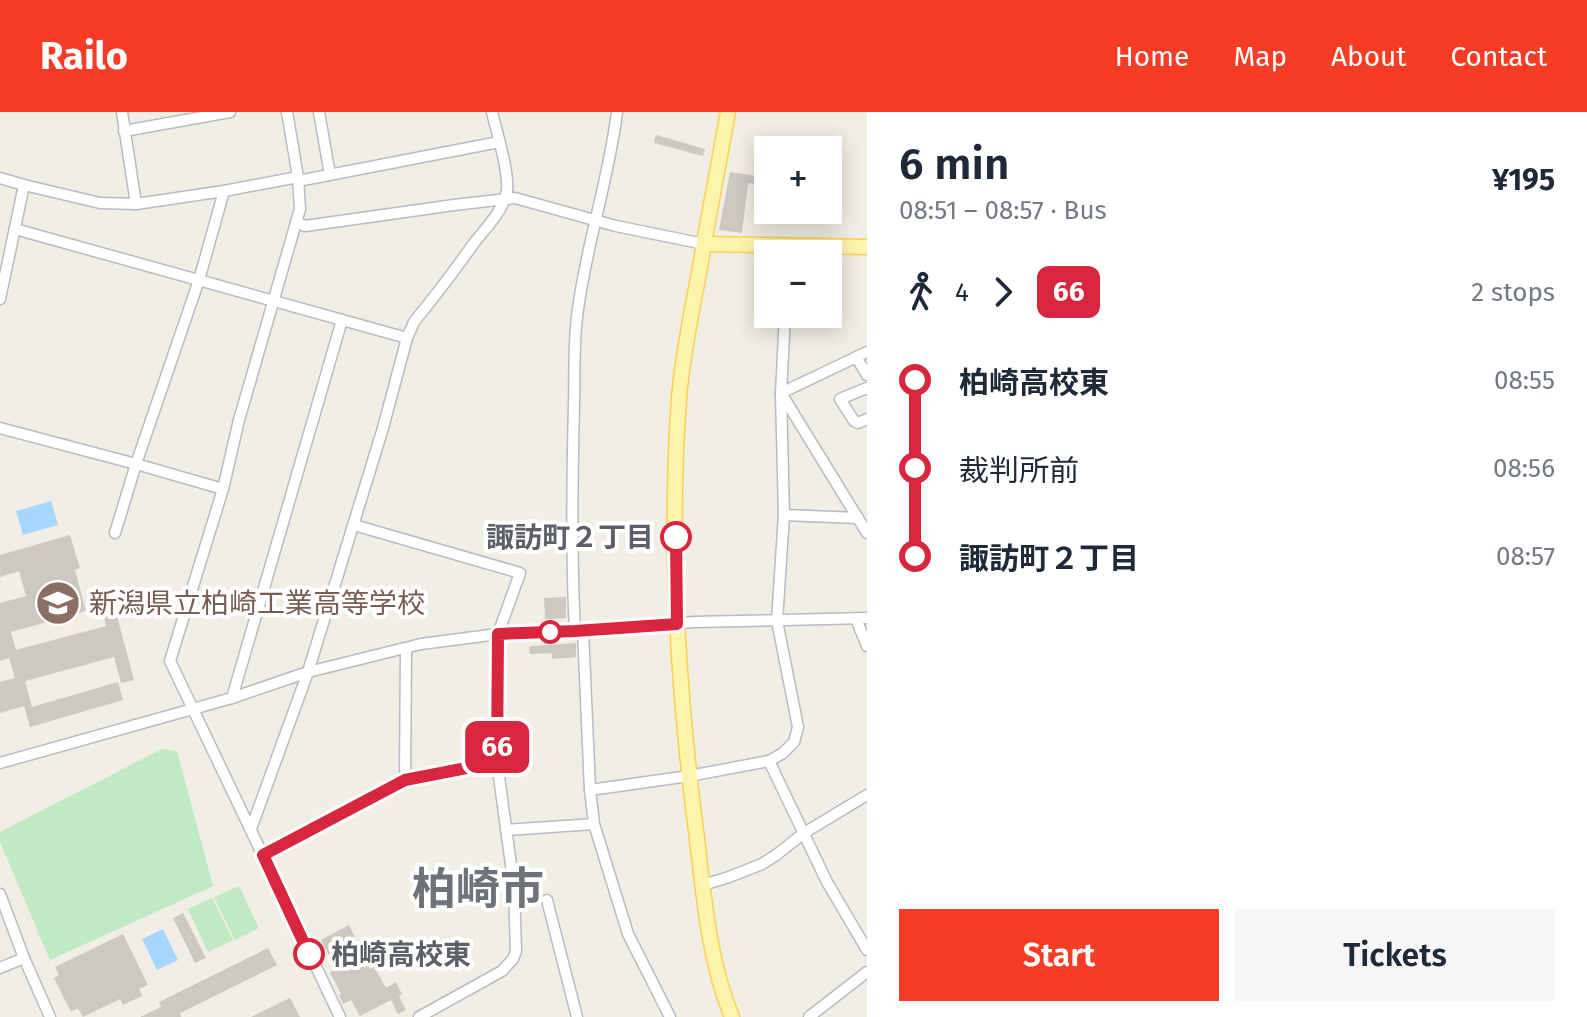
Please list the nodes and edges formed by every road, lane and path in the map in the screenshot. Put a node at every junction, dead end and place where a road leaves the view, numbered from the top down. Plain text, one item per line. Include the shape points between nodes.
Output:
1 (122, 112) edge
2 (230, 112) edge
3 (287, 112) edge
4 (319, 112) edge
5 (492, 112) edge
6 (617, 112) edge
7 (728, 112) edge
8 (124, 131) junction
9 (499, 142) junction
10 (330, 175) junction
11 (0, 178) edge
12 (298, 179) junction
13 (24, 185) junction
14 (224, 191) junction
15 (505, 198) junction
16 (136, 204) junction
17 (595, 220) junction
18 (296, 222) junction
19 (15, 229) junction
20 (704, 244) junction
21 (754, 247) edge
22 (867, 247) edge
23 (842, 248) edge
24 (199, 280) junction
25 (0, 299) edge
26 (273, 301) junction
27 (342, 320) junction
28 (784, 328) edge
29 (407, 338) junction
30 (862, 354) edge
31 (867, 375) edge
32 (867, 388) edge
33 (781, 393) junction
34 (867, 419) edge
35 (0, 428) edge
36 (136, 464) junction
37 (223, 489) junction
38 (784, 515) junction
39 (354, 525) junction
40 (863, 525) edge
41 (115, 533) dead end
42 (862, 618) edge
43 (777, 621) junction
44 (677, 624) junction
45 (579, 631) junction
46 (498, 634) junction
47 (867, 646) edge
48 (406, 648) junction
49 (308, 672) junction
50 (232, 698) junction
51 (191, 709) junction
52 (769, 761) junction
53 (497, 762) junction
54 (0, 763) edge
55 (689, 776) junction
56 (405, 780) junction
57 (590, 790) junction
58 (867, 795) edge
59 (594, 824) junction
60 (251, 829) junction
61 (506, 830) junction
62 (804, 833) junction
63 (263, 855) junction
64 (703, 885) junction
65 (0, 894) edge
66 (547, 900) dead end
67 (867, 950) edge
68 (24, 958) junction
69 (0, 968) edge
70 (867, 972) edge
71 (728, 1016) edge
72 (50, 1017) edge
73 (340, 1017) edge
74 (419, 1017) edge
75 (577, 1017) edge
76 (670, 1017) edge
77 (809, 1017) edge

1 - 8 street
2 - 8 street
3 - 12 street
4 - 10 street
5 - 9 street
6 - 17 street
7 - 20 main road
8 - 16 street
9 - 10 street
9 - 15 street
10 - 12 street
11 - 13 street
12 - 14 street
12 - 18 street
13 - 16 street via 100,203
13 - 19 street
14 - 16 street
14 - 24 street
15 - 17 street
15 - 18 street via 305,226
15 - 29 street
17 - 20 street
17 - 45 street via 574,349 572,579
18 - 26 street
19 - 24 street
19 - 25 street
20 - 21 main road
20 - 44 main road via 679,398
22 - 23 main road
24 - 26 street
24 - 36 street
26 - 27 street
26 - 37 street
27 - 29 street
27 - 50 street
28 - 33 street
29 - 39 street
30 - 31 street
30 - 33 street
32 - 34 street via 840,399 854,421
33 - 38 street
33 - 40 street
35 - 36 street
36 - 37 street
36 - 41 street
37 - 51 street via 170,661
38 - 40 street
38 - 43 street
39 - 46 street via 520,573
39 - 49 street
42 - 43 street
42 - 47 street
43 - 44 street
43 - 52 street via 798,727 794,742
44 - 45 street
44 - 55 main road
45 - 46 street
45 - 57 street
46 - 48 street
46 - 53 street
48 - 49 street
48 - 56 street
49 - 50 street
49 - 60 street
50 - 51 street
51 - 54 street
51 - 60 street
52 - 55 street
52 - 62 street
53 - 56 street
53 - 61 street
55 - 57 street
55 - 64 main road
56 - 63 street
57 - 59 street
58 - 62 street
59 - 61 street
59 - 76 street via 628,934
60 - 63 street
61 - 74 street via 517,942 513,959 502,971
62 - 64 street via 762,864
62 - 67 street
63 - 73 street
64 - 71 main road
65 - 68 street
66 - 75 street
68 - 69 street
68 - 72 street
70 - 77 street

